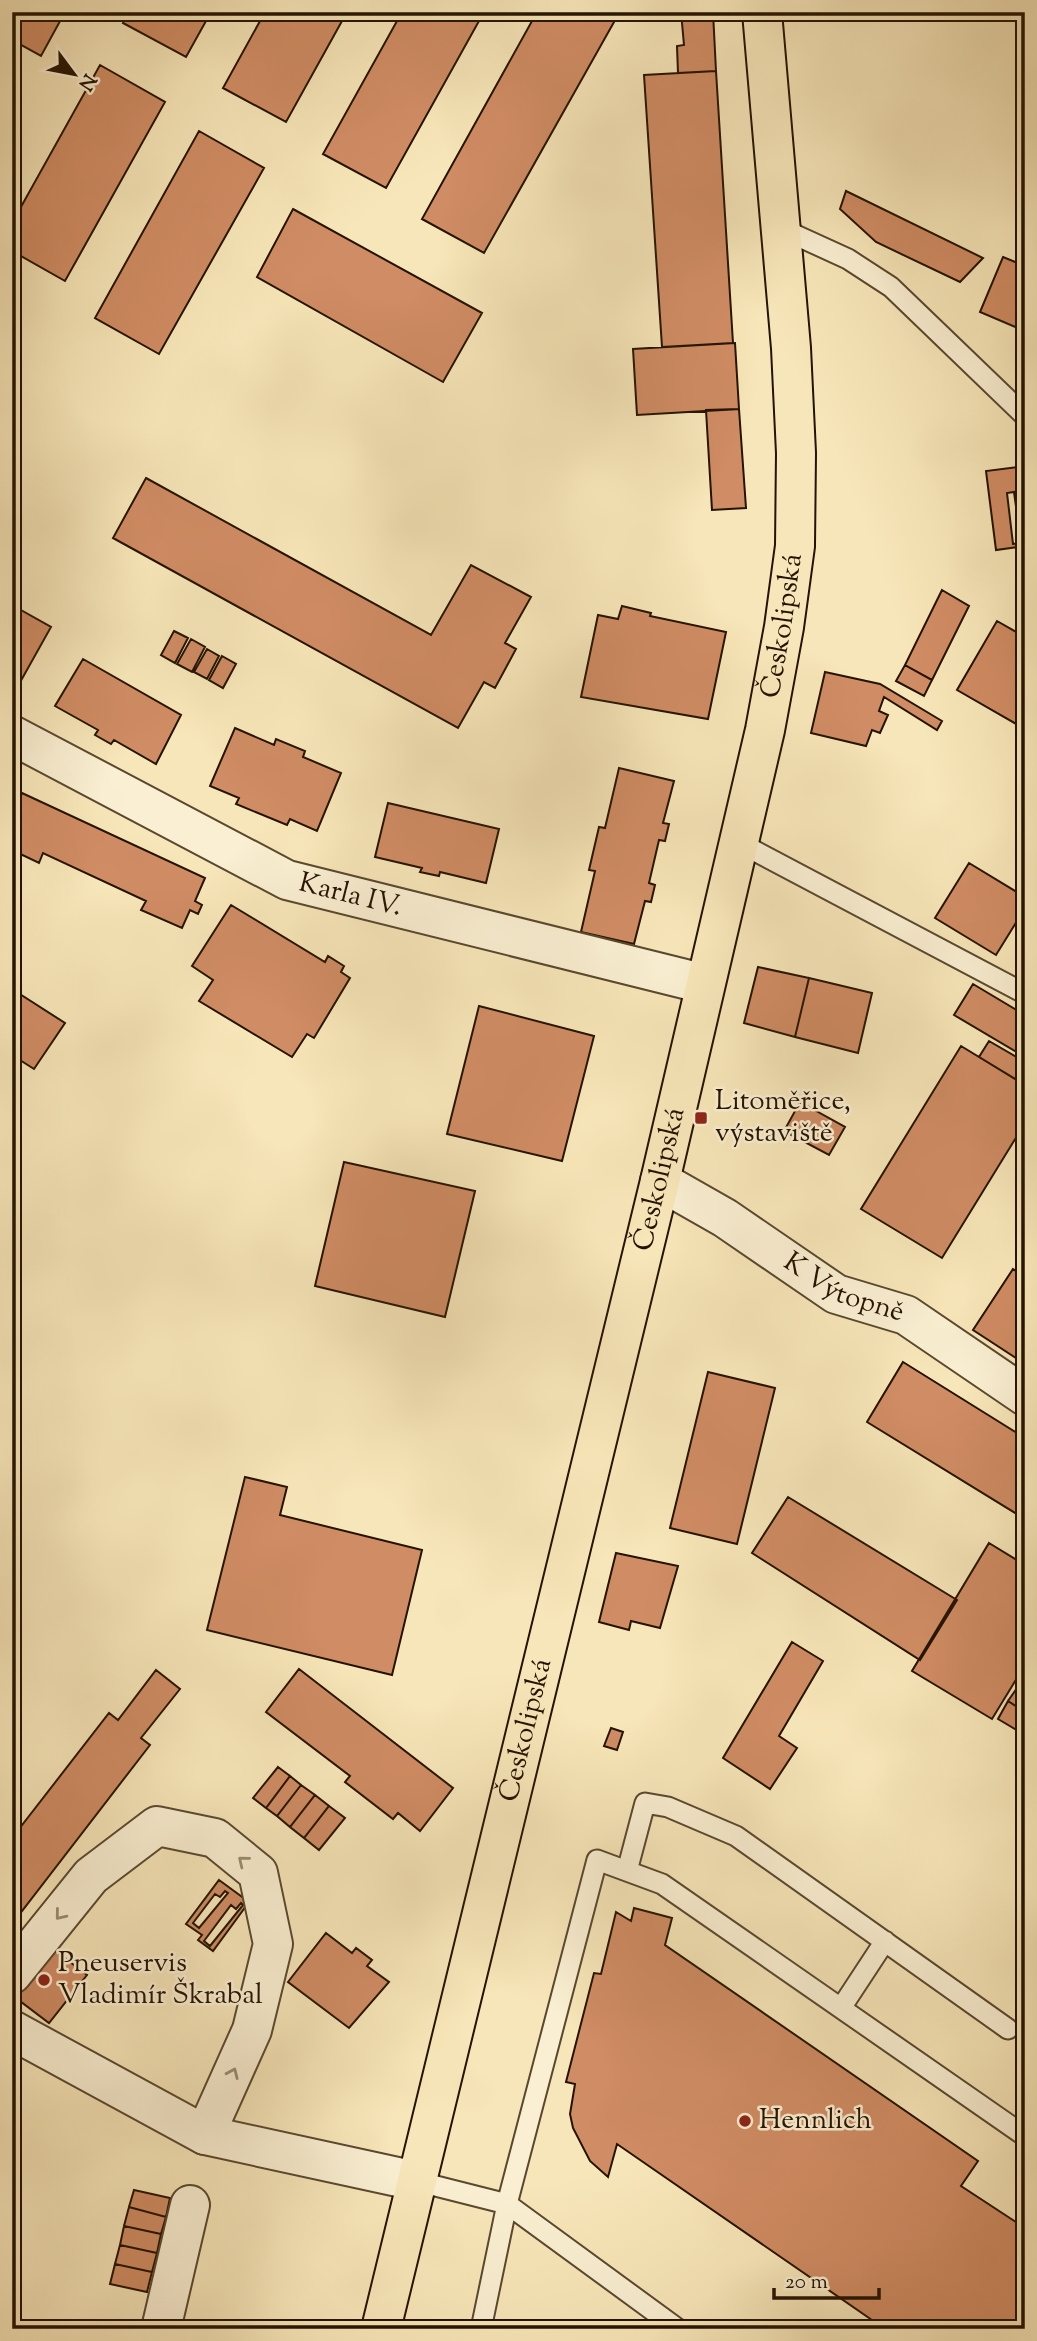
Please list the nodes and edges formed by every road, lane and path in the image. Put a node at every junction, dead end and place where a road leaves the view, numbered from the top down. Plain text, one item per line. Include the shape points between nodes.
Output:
1 (762, 12) edge
2 (780, 228) junction
3 (1025, 416) edge
4 (17, 738) edge
5 (738, 842) junction
6 (705, 984) junction
7 (1022, 992) dead end
8 (660, 1181) junction
9 (1025, 1396) edge
10 (627, 1871) junction
11 (885, 1941) junction
12 (12, 1975) edge
13 (841, 2008) junction
14 (1008, 2029) dead end
15 (12, 2030) edge
16 (205, 2135) junction
17 (1025, 2136) edge
18 (416, 2181) junction
19 (190, 2204) dead end
20 (507, 2204) junction
21 (161, 2329) edge
22 (381, 2329) edge
23 (481, 2329) edge
24 (678, 2329) edge

1 - 2 main road, Českolipská
2 - 3 lane via 848,259 891,287
2 - 5 main road, Českolipská via 795,440 795,546 765,730
4 - 6 street, Karla IV. via 288,880
5 - 6 main road, Českolipská
5 - 7 lane
6 - 8 main road, Českolipská
8 - 9 street, K Výtopně via 836,1294 906,1315
8 - 18 main road, Českolipská
10 - 11 lane via 645,1803 668,1807 736,1836
10 - 13 lane via 662,1884
10 - 20 lane via 597,1860
11 - 13 lane
11 - 14 lane
16 -> 12 street via 252,2030 273,1944 258,1873 215,1838 157,1826 91,1876
13 - 17 lane
15 - 16 street
16 - 18 street
18 - 20 lane
18 - 22 main road, Českolipská
19 - 21 street
20 - 23 lane
20 - 24 lane

